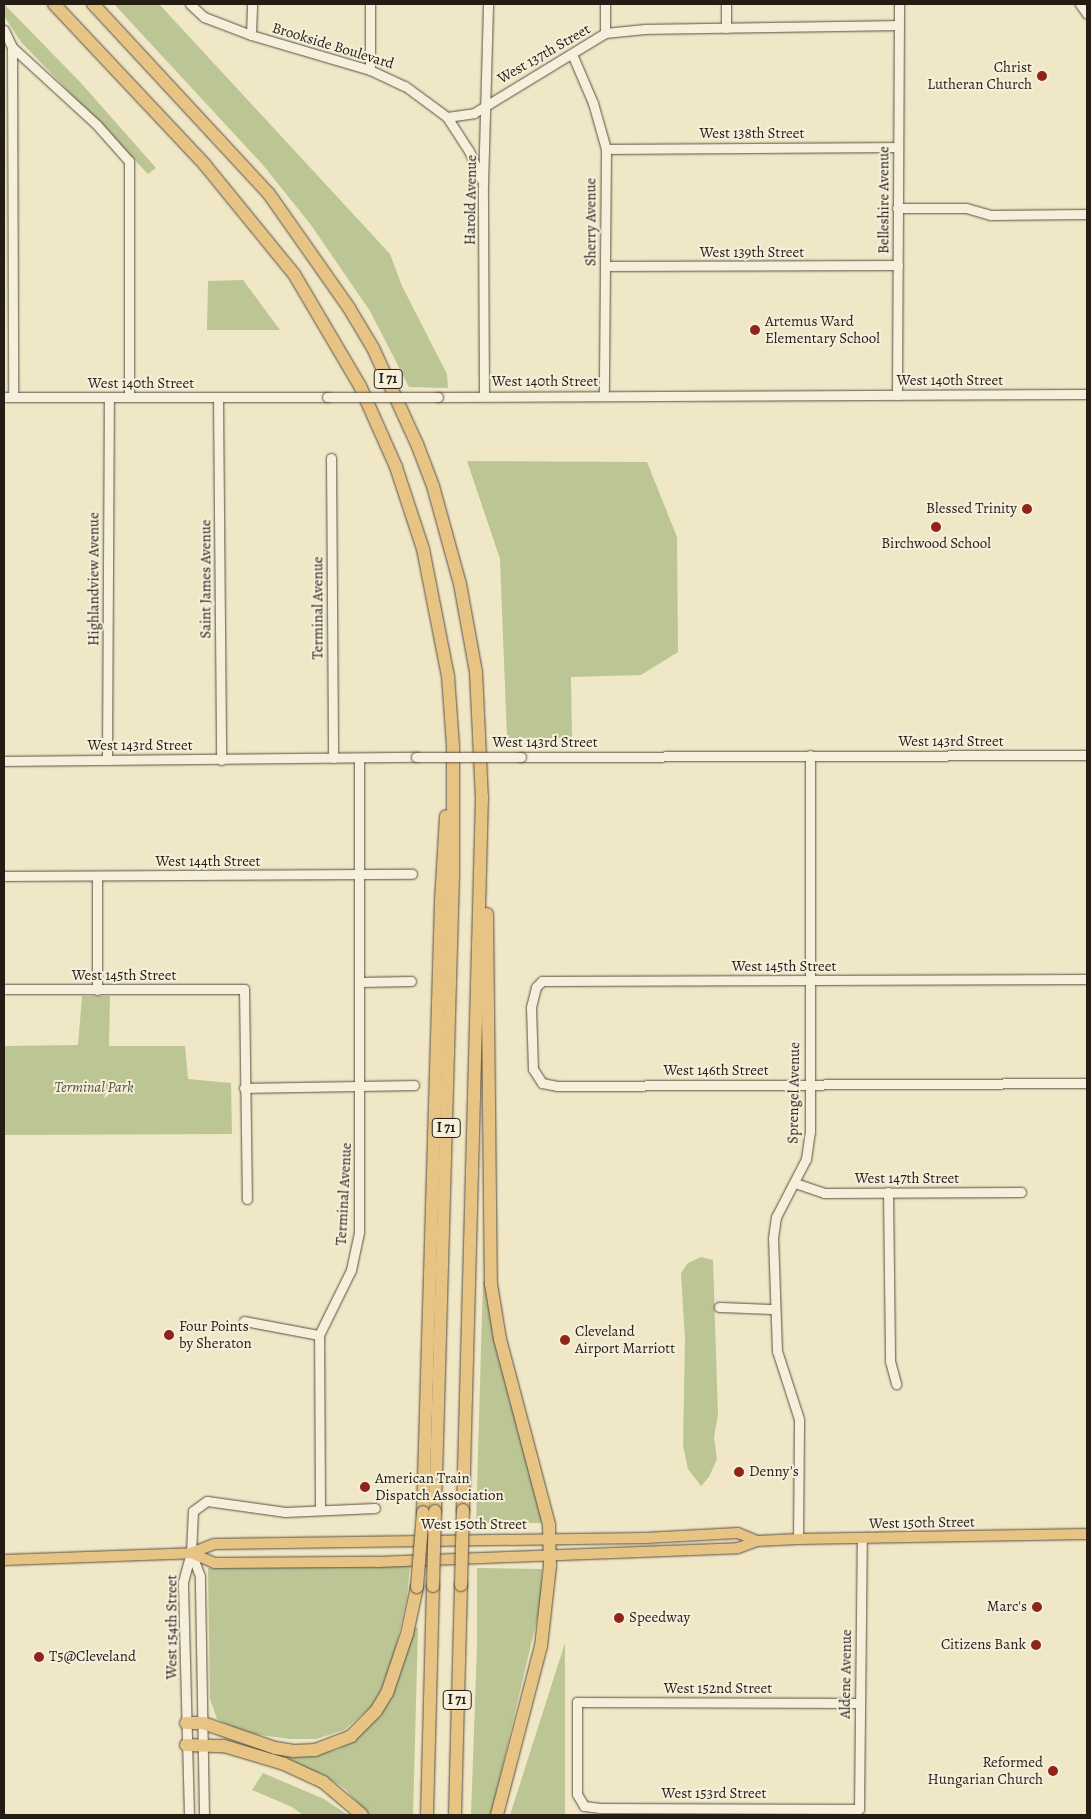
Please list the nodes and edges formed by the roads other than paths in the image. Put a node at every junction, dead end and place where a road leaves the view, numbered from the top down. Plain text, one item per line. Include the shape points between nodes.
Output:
1 (54, 4) edge
2 (93, 4) edge
3 (190, 4) edge
4 (252, 4) edge
5 (370, 4) edge
6 (488, 4) edge
7 (606, 4) edge
8 (726, 4) edge
9 (899, 4) edge
10 (1080, 4) edge
11 (1087, 14) edge
12 (899, 25) junction
13 (726, 28) junction
14 (4, 30) edge
15 (605, 34) junction
16 (251, 35) junction
17 (12, 47) junction
18 (572, 54) junction
19 (370, 70) junction
20 (488, 103) junction
21 (447, 118) junction
22 (898, 147) junction
23 (606, 149) junction
24 (483, 185) junction
25 (897, 208) junction
26 (1087, 214) edge
27 (898, 265) junction
28 (605, 266) junction
29 (1087, 394) edge
30 (604, 395) junction
31 (897, 395) junction
32 (484, 396) junction
33 (8, 397) edge
34 (109, 397) junction
35 (129, 397) junction
36 (218, 398) junction
37 (331, 458) dead end
38 (810, 755) junction
39 (1087, 756) edge
40 (333, 758) junction
41 (359, 758) junction
42 (106, 760) junction
43 (221, 760) junction
44 (4, 761) edge
45 (482, 844) junction
46 (412, 874) dead end
47 (359, 875) junction
48 (4, 876) edge
49 (96, 877) junction
50 (1087, 979) edge
51 (411, 981) dead end
52 (809, 981) junction
53 (360, 982) junction
54 (4, 989) edge
55 (97, 990) junction
56 (532, 1039) joint
57 (1087, 1084) edge
58 (414, 1085) dead end
59 (809, 1085) junction
60 (360, 1087) junction
61 (244, 1088) junction
62 (795, 1184) junction
63 (888, 1192) junction
64 (1021, 1192) dead end
65 (247, 1199) dead end
66 (719, 1307) dead end
67 (773, 1309) junction
68 (244, 1321) dead end
69 (319, 1335) junction
70 (896, 1384) dead end
71 (376, 1508) dead end
72 (320, 1509) junction
73 (429, 1511) junction
74 (1087, 1534) edge
75 (798, 1539) junction
76 (862, 1539) junction
77 (550, 1540) junction
78 (757, 1541) junction
79 (192, 1553) junction
80 (550, 1556) junction
81 (4, 1560) edge
82 (859, 1703) junction
83 (186, 1723) junction
84 (203, 1723) junction
85 (202, 1744) junction
86 (186, 1745) junction
87 (577, 1794) joint
88 (859, 1809) joint
89 (189, 1815) edge
90 (204, 1815) edge
91 (362, 1815) edge
92 (427, 1815) edge
93 (455, 1815) edge
94 (496, 1815) edge

1 - 73 highway, I 71 via 246,212 294,274 336,340 396,467 423,549 448,676 453,746 442,874
2 - 45 highway, I 71 via 226,146 286,216 349,308 402,407 433,486 468,623 479,709
3 - 16 street, Brookside Boulevard via 204,17
4 - 16 street
5 - 19 street
6 - 20 street, Harold Avenue
7 - 15 street
8 - 13 street
9 - 12 street, Belleshire Avenue
10 - 11 street
12 - 13 street, West 137th Street
12 - 22 street, Belleshire Avenue
13 - 15 street, West 137th Street
14 - 17 street
15 - 18 street, West 137th Street
16 - 19 street, Brookside Boulevard
17 - 33 street
17 - 35 street via 122,150 129,161
18 - 20 street, West 137th Street
18 - 23 street, Sherry Avenue via 593,103
19 - 21 street, Brookside Boulevard via 406,86
20 - 21 street, West 137th Street via 474,113
20 - 24 street, Harold Avenue
21 - 24 street, Brookside Boulevard via 469,151
22 - 23 street, West 138th Street
22 - 25 street, Belleshire Avenue
23 - 28 street, Sherry Avenue
24 - 32 street, Harold Avenue
25 - 26 street via 966,208 991,215
25 - 27 street, Belleshire Avenue
27 - 28 street, West 139th Street
27 - 31 street, Belleshire Avenue
28 - 30 street, Sherry Avenue
29 - 31 street, West 140th Street
30 - 31 street, West 140th Street
30 - 32 street, West 140th Street
32 - 36 street, West 140th Street, bridge
33 - 34 street, West 140th Street
34 - 35 street, West 140th Street
34 - 42 street, Highlandview Avenue
35 - 36 street, West 140th Street
36 - 43 street, Saint James Avenue
37 - 40 street, Terminal Avenue
38 - 39 street, West 143rd Street
38 - 41 street, West 143rd Street, bridge
38 - 52 street, Sprengel Avenue
40 - 41 street, West 143rd Street
40 - 43 street, West 143rd Street
41 - 47 street, Terminal Avenue
42 - 43 street, West 143rd Street
42 - 44 street, West 143rd Street
45 - 77 highway via 490,963 491,1284 500,1339 549,1525
45 - 93 highway, I 71, bridge
46 - 47 street, West 144th Street
47 - 49 street, West 144th Street
47 - 53 street, Terminal Avenue
48 - 49 street, West 144th Street
49 - 55 street
50 - 52 street, West 145th Street
51 - 53 street
52 - 56 street, West 145th Street via 542,981 536,987 531,1006
52 - 59 street, Sprengel Avenue
53 - 60 street, Terminal Avenue
54 - 55 street, West 145th Street
55 - 61 street, West 145th Street via 244,989
56 - 59 street, West 146th Street via 536,1077 542,1083 557,1086
57 - 59 street, West 146th Street
58 - 60 street
59 - 62 street, Sprengel Avenue via 810,1132 806,1159
60 - 61 street
60 - 69 street, Terminal Avenue via 359,1232 351,1270
61 - 65 street
62 - 63 street, West 147th Street via 824,1193
62 - 67 street, Sprengel Avenue via 776,1217
63 - 64 street, West 147th Street
63 - 70 street via 890,1361
66 - 67 street
67 - 75 street, Sprengel Avenue via 777,1351 799,1419
68 - 69 street
69 - 72 street, Terminal Avenue
71 - 72 street
72 - 79 street via 284,1512 202,1503 193,1511 191,1520
73 - 84 highway, bridge via 407,1634 387,1693 376,1711 351,1736 315,1750 294,1751 275,1748
73 - 92 highway, I 71, bridge via 433,1586
74 - 76 main road, West 150th Street
75 - 76 main road, West 150th Street
75 - 78 main road, West 150th Street
76 - 82 street, Aldene Avenue
77 - 78 main road, West 150th Street via 738,1533
77 - 79 main road, West 150th Street via 214,1544
77 - 80 highway
78 - 80 main road, West 150th Street via 738,1548
79 - 80 main road, West 150th Street via 215,1563
79 - 81 main road, West 150th Street
79 - 83 street, West 154th Street via 184,1582
79 - 84 street, West 154th Street via 200,1576
80 - 94 highway via 549,1593 541,1646
82 - 87 street, West 152nd Street via 576,1702
82 - 88 street, Aldene Avenue
83 - 84 highway
83 - 86 street, West 154th Street
84 - 85 street, West 154th Street
85 - 86 highway
85 - 90 street, West 154th Street
85 - 91 highway via 224,1746 307,1774 334,1790
86 - 89 street, West 154th Street
87 - 88 street, West 153rd Street via 584,1806 600,1808

